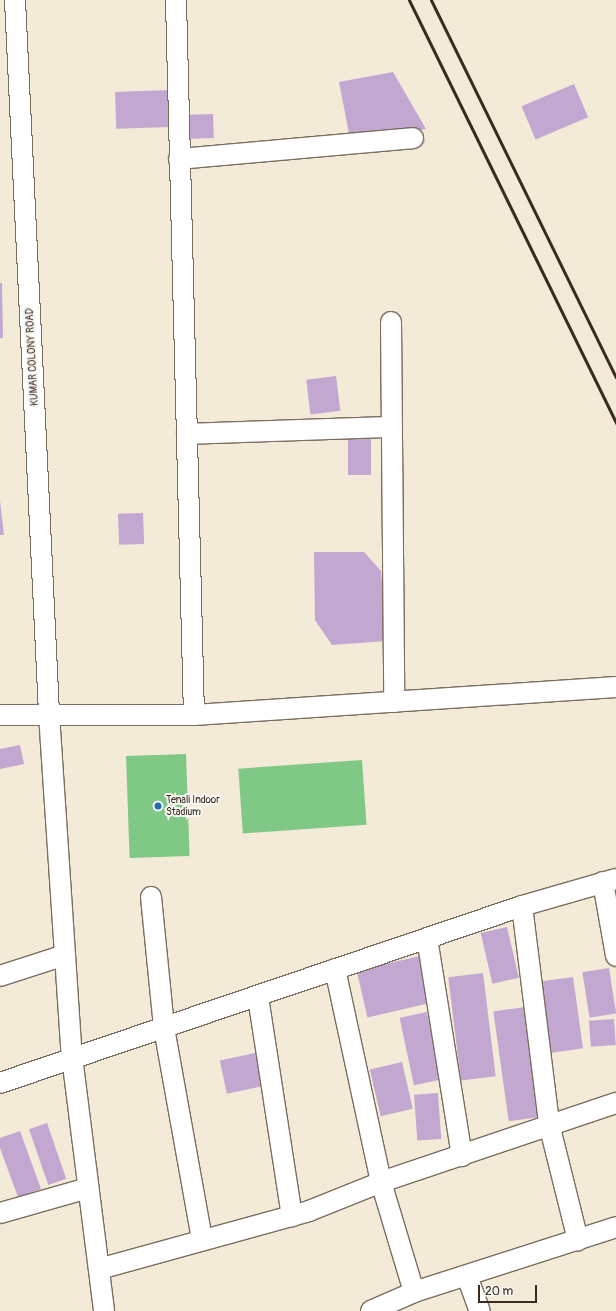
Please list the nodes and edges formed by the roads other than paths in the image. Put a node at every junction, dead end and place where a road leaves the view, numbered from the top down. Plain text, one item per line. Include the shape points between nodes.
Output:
1 (15, 0) edge
2 (176, 0) edge
3 (413, 138) dead end
4 (179, 159) junction
5 (391, 322) dead end
6 (392, 427) junction
7 (187, 434) junction
8 (616, 687) edge
9 (394, 702) junction
10 (49, 714) junction
11 (0, 715) edge
12 (194, 715) junction
13 (609, 881) edge
14 (151, 897) dead end
15 (522, 906) junction
16 (427, 938) junction
17 (66, 955) junction
18 (616, 956) edge
19 (335, 969) junction
20 (0, 976) edge
21 (258, 997) junction
22 (164, 1028) junction
23 (72, 1057) junction
24 (0, 1083) edge
25 (616, 1103) edge
26 (549, 1124) junction
27 (462, 1156) junction
28 (381, 1182) junction
29 (88, 1188) junction
30 (0, 1213) edge
31 (292, 1216) junction
32 (616, 1227) edge
33 (202, 1240) junction
34 (578, 1240) junction
35 (99, 1269) junction
36 (466, 1276) junction
37 (414, 1292) junction
38 (379, 1310) edge
39 (104, 1311) edge
40 (480, 1311) edge

1 - 10 street, KUMAR COLONY ROAD
2 - 4 street
3 - 4 street
4 - 7 street
5 - 6 street
6 - 7 street
6 - 9 street
7 - 12 street
8 - 9 street
9 - 12 street
10 - 11 street
10 - 12 street
10 - 17 street, KUMAR COLONY ROAD
13 - 15 street
13 - 18 street
14 - 22 street
15 - 16 street
15 - 26 street
16 - 19 street
16 - 27 street
17 - 20 street
17 - 23 street, KUMAR COLONY ROAD
19 - 21 street
19 - 28 street
21 - 22 street
21 - 31 street
22 - 23 street
22 - 33 street
23 - 24 street
23 - 29 street, KUMAR COLONY ROAD
25 - 26 street
26 - 27 street
26 - 34 street
27 - 28 street
28 - 31 street
28 - 37 street
29 - 30 street
29 - 35 street, KUMAR COLONY ROAD
31 - 33 street
32 - 34 street
33 - 35 street
34 - 36 street
35 - 39 street, KUMAR COLONY ROAD
36 - 37 street
36 - 40 street
37 - 38 street

